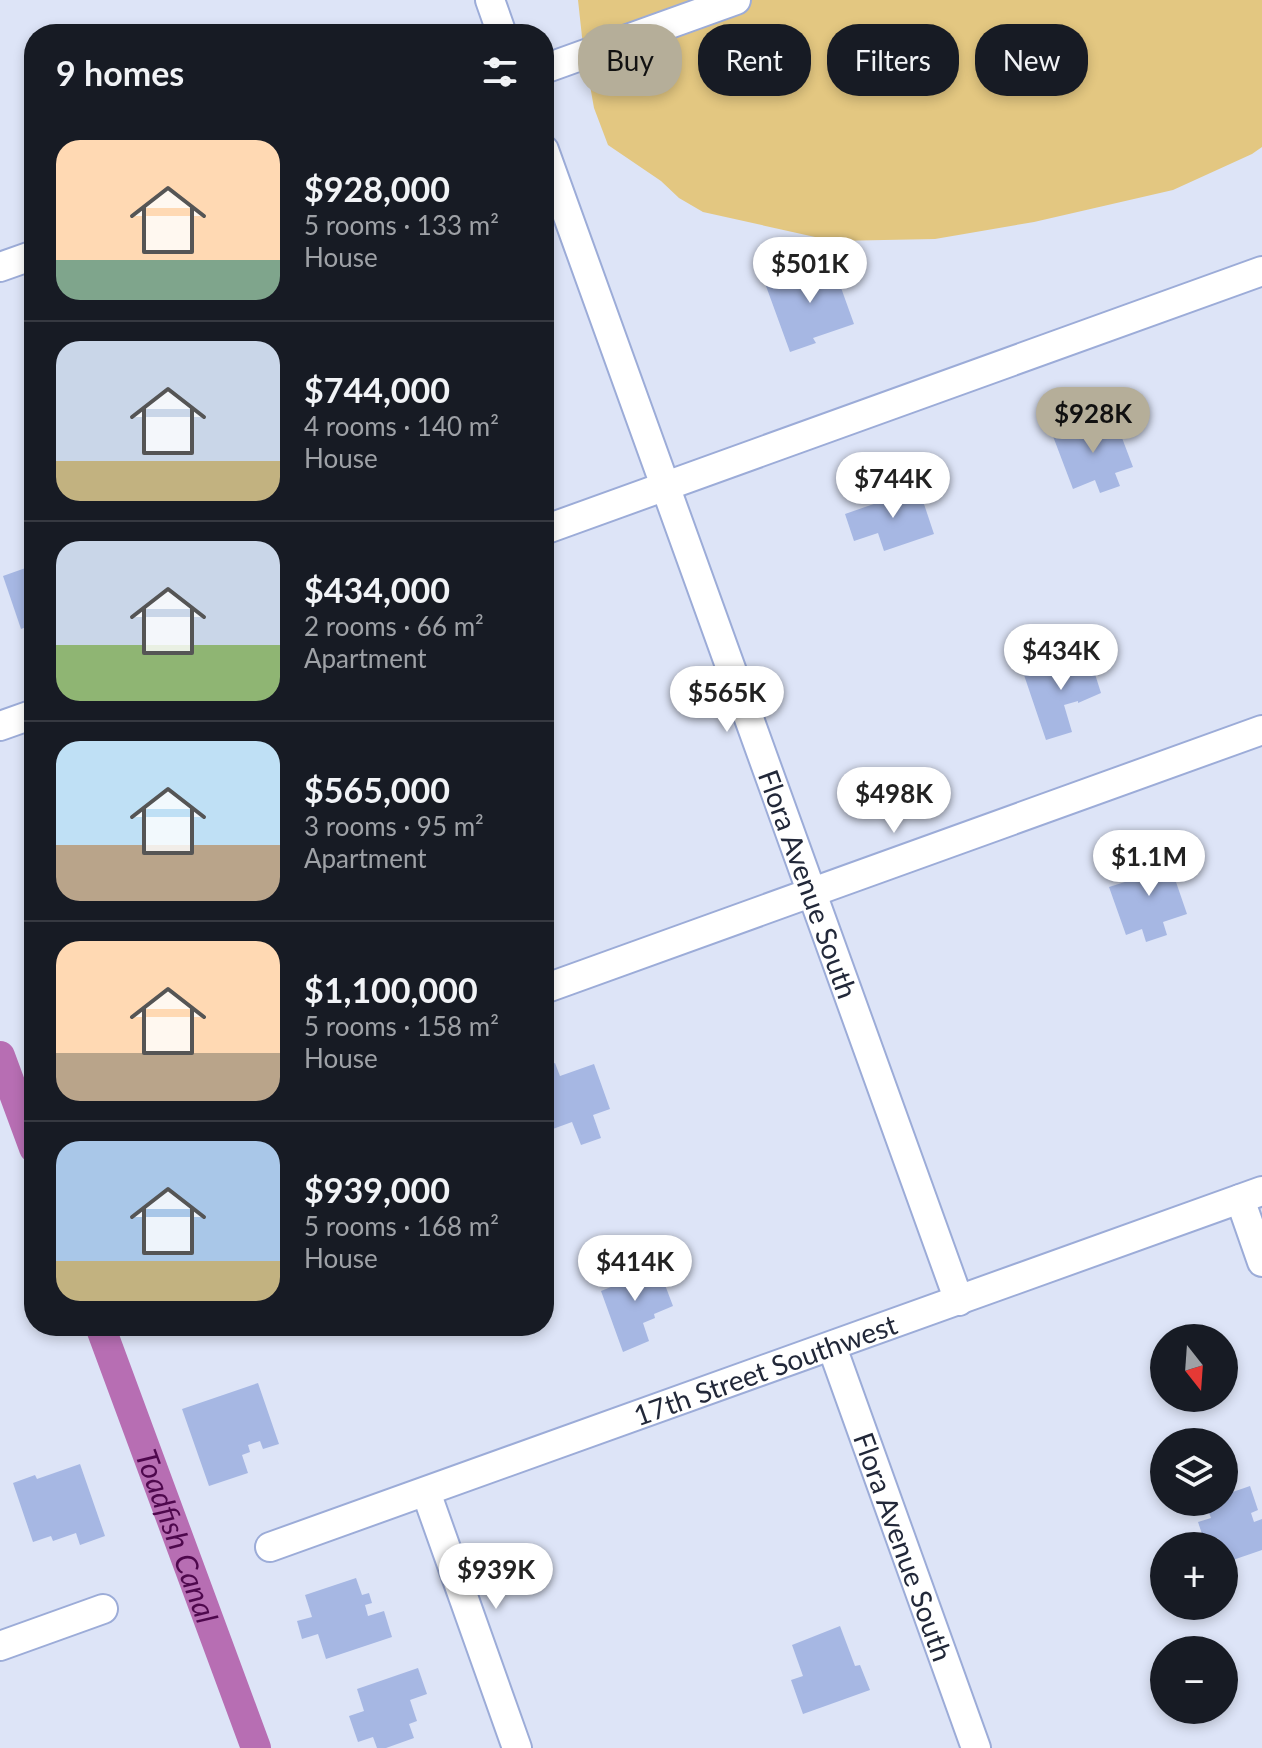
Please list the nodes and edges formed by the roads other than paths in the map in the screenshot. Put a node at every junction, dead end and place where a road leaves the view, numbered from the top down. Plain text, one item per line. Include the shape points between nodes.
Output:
1 (490, 0) edge
2 (736, 0) edge
3 (498, 24) edge
4 (554, 65) edge
5 (554, 178) edge
6 (24, 259) edge
7 (0, 267) edge
8 (1262, 271) edge
9 (665, 486) junction
10 (554, 526) edge
11 (24, 718) edge
12 (0, 726) edge
13 (1262, 730) edge
14 (812, 893) junction
15 (554, 985) edge
16 (1251, 1195) edge
17 (1262, 1262) edge
18 (959, 1301) junction
19 (832, 1347) junction
20 (426, 1492) junction
21 (270, 1547) dead end
22 (103, 1609) dead end
23 (0, 1646) edge
24 (517, 1748) edge
25 (976, 1748) edge

1 - 3 street
2 - 4 street
5 - 9 street, Flora Avenue South
6 - 7 street
8 - 9 street
9 - 10 street
9 - 14 street, Flora Avenue South
11 - 12 street
13 - 14 street
14 - 15 street
14 - 18 street, Flora Avenue South
16 - 17 street
16 - 18 street, 17th Street Southwest
18 - 19 street, 17th Street Southwest
19 - 20 street, 17th Street Southwest
19 - 25 street, Flora Avenue South
20 - 21 street, 17th Street Southwest
20 - 24 street
22 - 23 street

